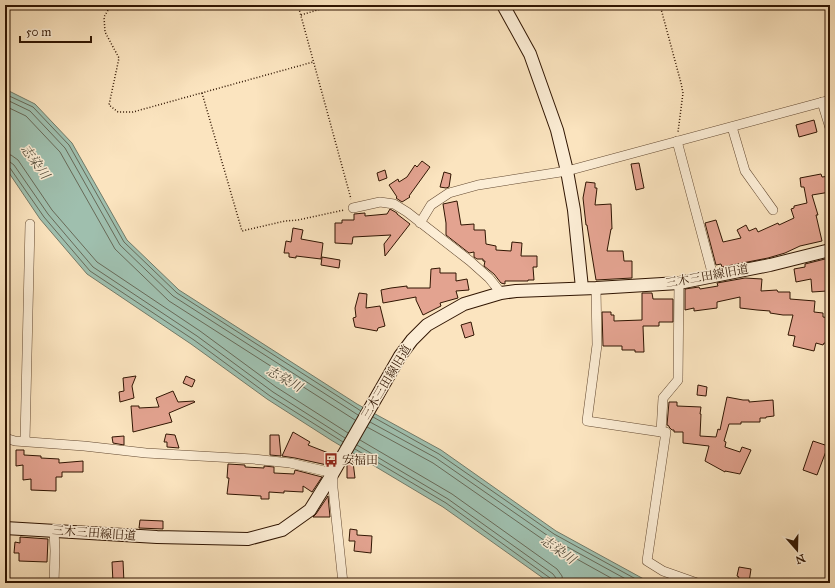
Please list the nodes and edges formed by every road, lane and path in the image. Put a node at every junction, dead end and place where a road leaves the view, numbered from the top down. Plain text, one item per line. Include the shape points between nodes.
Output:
1 (112, 5) edge
2 (298, 5) edge
3 (334, 5) edge
4 (503, 5) edge
5 (660, 5) edge
6 (301, 14) junction
7 (313, 62) junction
8 (202, 93) junction
9 (826, 101) edge
10 (732, 127) junction
11 (830, 128) edge
12 (677, 141) junction
13 (567, 171) junction
14 (353, 208) junction
15 (774, 210) dead end
16 (420, 223) junction
17 (30, 224) dead end
18 (830, 250) edge
19 (713, 276) junction
20 (678, 283) junction
21 (582, 288) junction
22 (596, 288) junction
23 (501, 293) junction
24 (661, 432) junction
25 (5, 438) edge
26 (25, 442) junction
27 (333, 472) junction
28 (5, 528) edge
29 (54, 530) junction
30 (54, 583) edge
31 (343, 583) edge
32 (697, 583) edge

1 - 8 path via 104,17 105,32 118,58 109,105 118,112 133,112
2 - 6 path
3 - 6 path
4 - 13 street via 530,54 557,130
5 - 12 path via 683,92
6 - 7 path
7 - 8 path
7 - 14 path
8 - 14 path via 242,231
9 - 10 street
9 - 11 street
10 - 12 street
10 - 15 street via 745,171
12 - 13 street
12 - 19 street
13 - 16 street via 478,185 449,193 431,205
13 - 21 street
14 - 16 street via 380,202 394,204
16 - 23 street via 470,260
17 - 26 street
18 - 19 street, 三木三田線旧道
19 - 20 street, 三木三田線旧道
20 - 22 street, 三木三田線旧道
20 - 24 street via 678,380 663,398
21 - 22 street, 三木三田線旧道
21 - 23 street, 三木三田線旧道
22 - 24 street via 597,345 587,421
23 - 27 street, 三木三田線旧道 via 464,304 427,325 412,340 373,401
24 - 32 street via 666,432 647,561 662,571
25 - 26 street
26 - 27 street via 253,459
27 - 29 street, 三木三田線旧道 via 310,510 282,530 248,539 157,537
27 - 31 street
28 - 29 street, 三木三田線旧道
29 - 30 street

